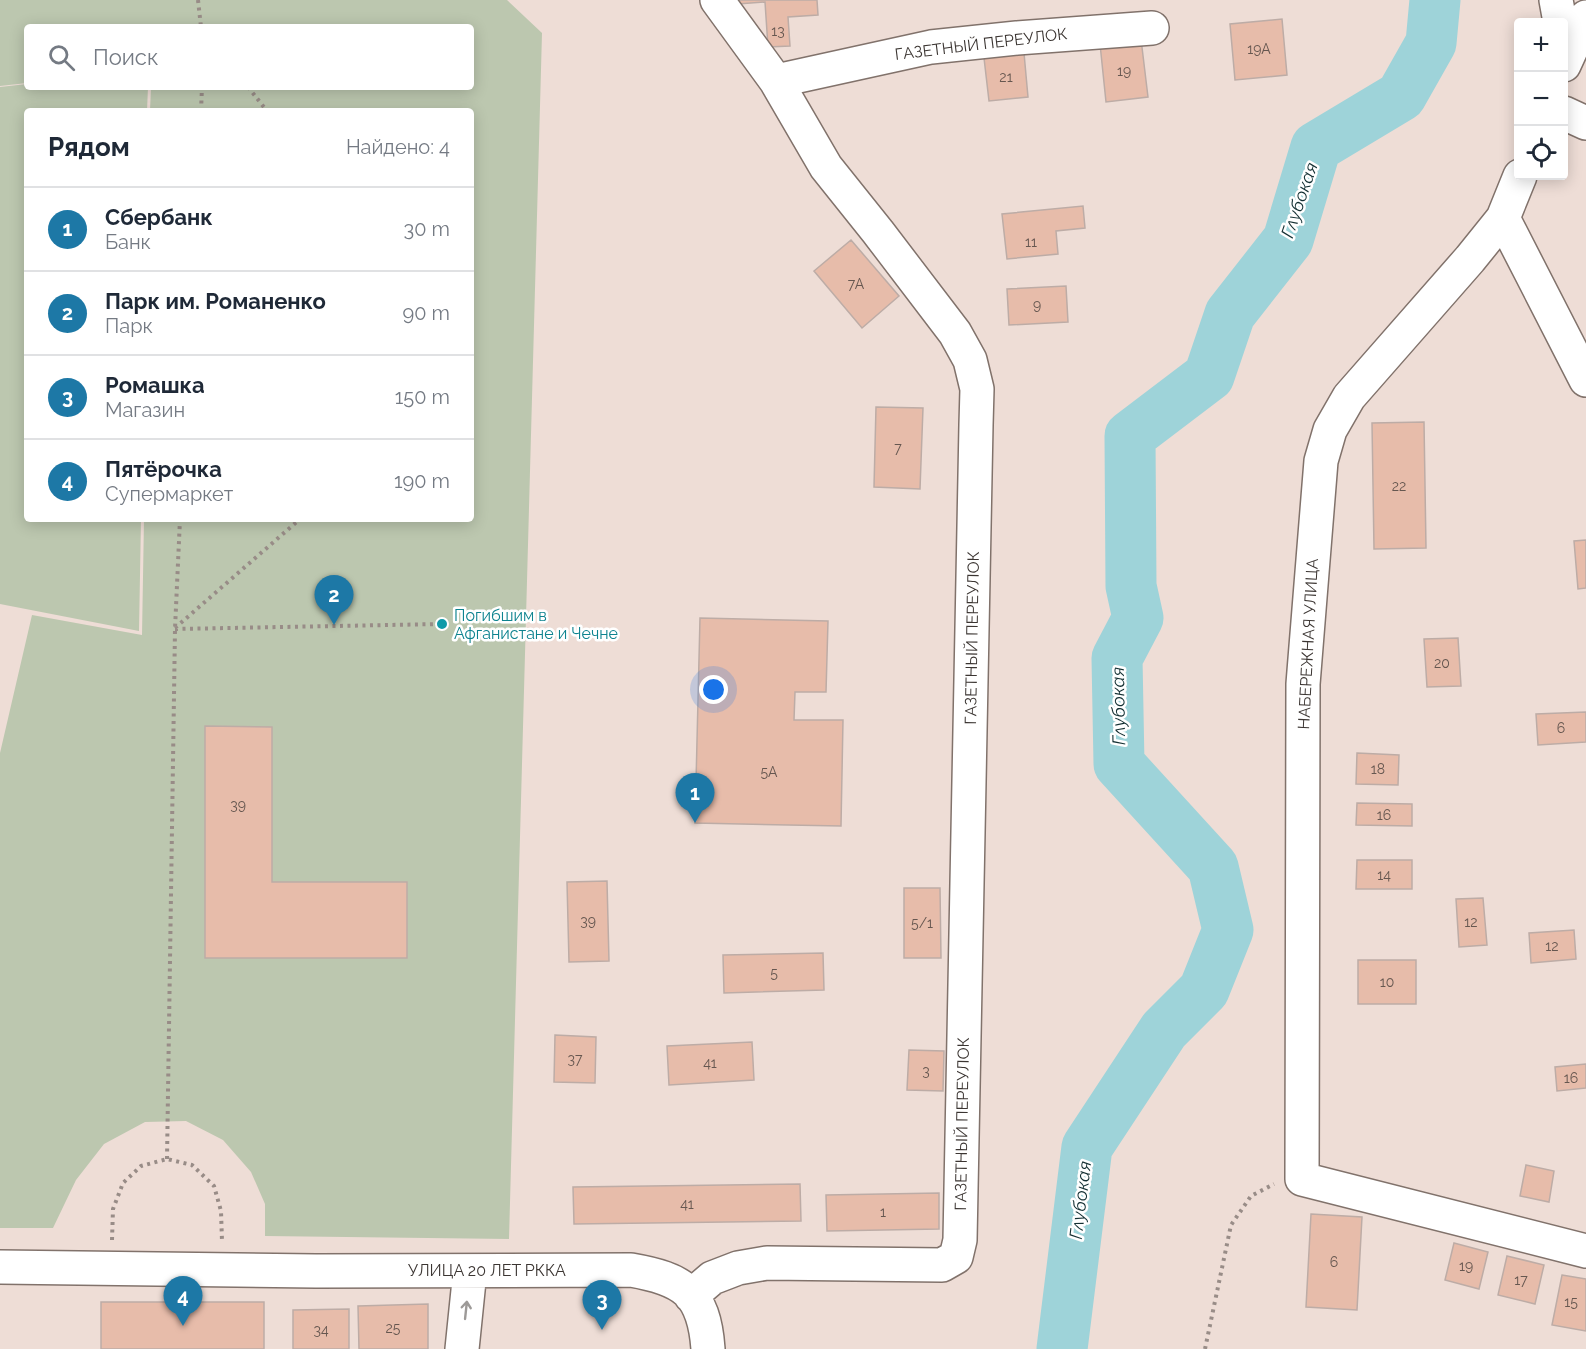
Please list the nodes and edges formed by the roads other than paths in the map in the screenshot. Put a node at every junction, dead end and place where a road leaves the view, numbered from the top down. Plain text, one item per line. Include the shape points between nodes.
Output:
1 (717, 0) edge
2 (1556, 0) edge
3 (1586, 17) edge
4 (1559, 18) edge
5 (1152, 28) dead end
6 (1568, 48) edge
7 (776, 81) junction
8 (1568, 115) edge
9 (1586, 123) edge
10 (1518, 180) edge
11 (1503, 218) junction
12 (1586, 380) edge
13 (1586, 1251) edge
14 (0, 1267) edge
15 (470, 1270) junction
16 (691, 1296) junction
17 (462, 1349) edge
18 (708, 1349) edge

1 - 7 street, ГАЗЕТНЫЙ ПЕРЕУЛОК
2 - 4 street
3 - 6 street
5 - 7 street, ГАЗЕТНЫЙ ПЕРЕУЛОК via 931,47
7 - 16 street, ГАЗЕТНЫЙ ПЕРЕУЛОК via 826,167 955,333 970,360 976,389 960,1228 956,1257 942,1265 767,1263 712,1278
8 - 9 street
10 - 11 street, НАБЕРЕЖНАЯ УЛИЦА
11 - 12 street
11 - 13 street, НАБЕРЕЖНАЯ УЛИЦА via 1349,397 1329,430 1321,461 1303,684 1302,1179
14 - 15 street, УЛИЦА 20 ЛЕТ РККА
15 - 16 street, УЛИЦА 20 ЛЕТ РККА via 631,1270 660,1275 676,1282
17 -> 15 street
16 - 18 street via 707,1329

